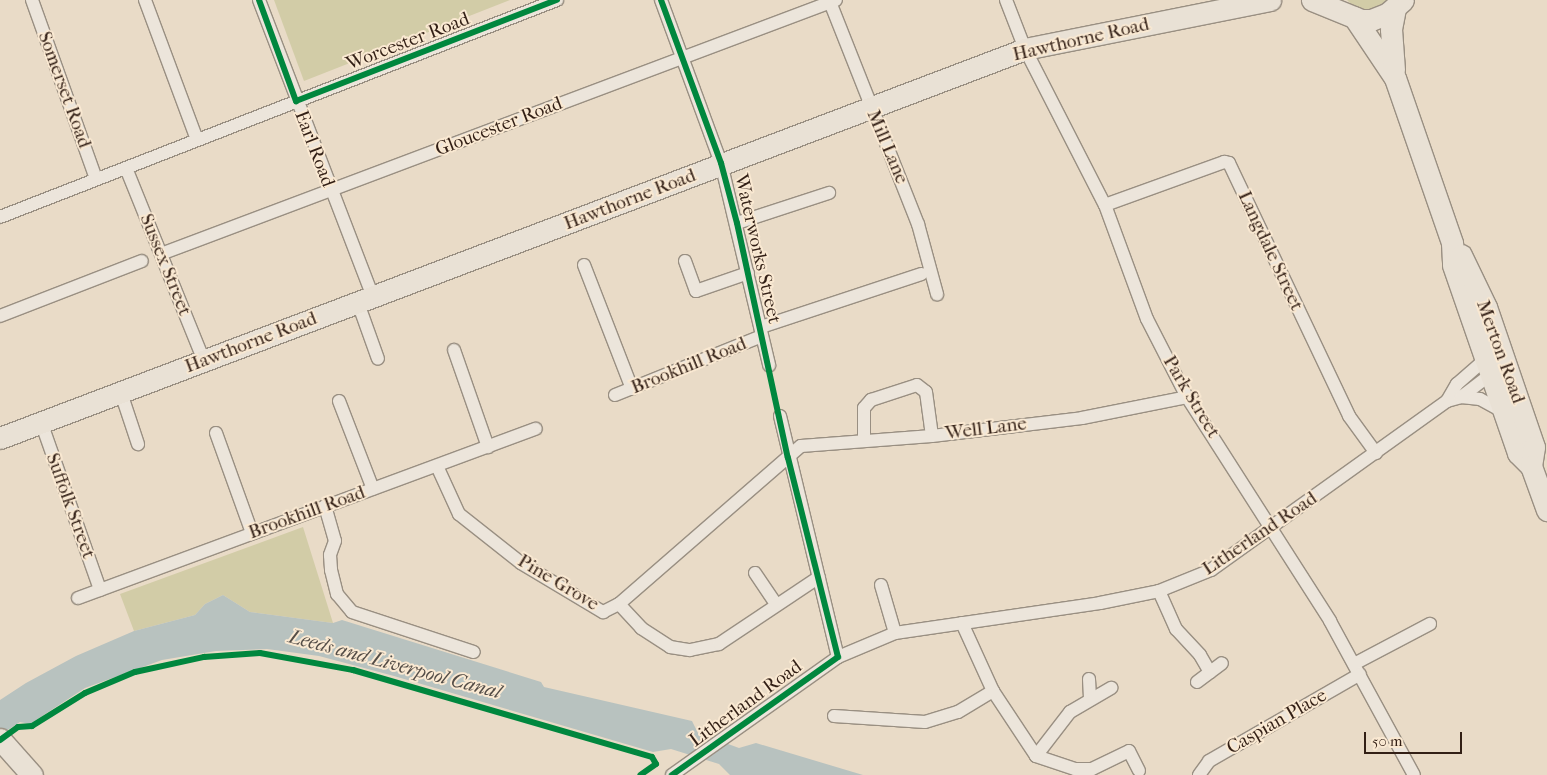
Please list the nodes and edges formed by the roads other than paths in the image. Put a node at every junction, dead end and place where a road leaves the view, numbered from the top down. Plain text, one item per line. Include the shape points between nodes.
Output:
1 (32, 0) edge
2 (145, 0) edge
3 (259, 0) edge
4 (557, 0) edge
5 (661, 0) edge
6 (1006, 0) edge
7 (1270, 0) edge
8 (1312, 0) edge
9 (833, 1) edge
10 (1399, 5) edge
11 (1346, 10) edge
12 (1025, 49) junction
13 (683, 57) junction
14 (1395, 78) junction
15 (296, 100) junction
16 (869, 107) junction
17 (196, 140) junction
18 (721, 163) junction
19 (126, 168) junction
20 (96, 179) junction
21 (330, 190) junction
22 (829, 193) dead end
23 (1105, 205) junction
24 (0, 215) edge
25 (737, 223) junction
26 (161, 254) junction
27 (142, 261) dead end
28 (685, 261) dead end
29 (584, 265) dead end
30 (748, 273) junction
31 (921, 274) dead end
32 (938, 294) dead end
33 (365, 300) junction
34 (0, 316) edge
35 (762, 332) junction
36 (454, 350) dead end
37 (378, 358) dead end
38 (204, 361) junction
39 (768, 365) dead end
40 (1494, 366) junction
41 (632, 390) junction
42 (121, 392) junction
43 (615, 395) dead end
44 (1187, 397) junction
45 (1461, 397) junction
46 (1447, 401) junction
47 (339, 402) dead end
48 (1504, 413) junction
49 (780, 416) dead end
50 (41, 422) junction
51 (536, 429) dead end
52 (216, 433) dead end
53 (932, 436) junction
54 (0, 438) edge
55 (864, 440) junction
56 (138, 444) dead end
57 (488, 447) junction
58 (1376, 453) junction
59 (788, 458) junction
60 (438, 466) junction
61 (1531, 466) junction
62 (373, 489) junction
63 (325, 506) junction
64 (1547, 510) edge
65 (1272, 529) junction
66 (252, 533) junction
67 (755, 573) dead end
68 (819, 577) junction
69 (881, 585) dead end
70 (100, 590) junction
71 (1159, 591) junction
72 (78, 598) dead end
73 (619, 604) junction
74 (776, 604) junction
75 (962, 623) junction
76 (1430, 624) dead end
77 (895, 633) junction
78 (474, 652) dead end
79 (838, 657) junction
80 (1222, 663) dead end
81 (1357, 669) junction
82 (1210, 672) junction
83 (1089, 680) dead end
84 (1197, 682) dead end
85 (1111, 688) dead end
86 (993, 691) junction
87 (1090, 697) junction
88 (834, 716) dead end
89 (0, 739) edge
90 (1036, 756) junction
91 (1139, 771) dead end
92 (673, 774) edge
93 (32, 775) edge
94 (1198, 775) edge
95 (1414, 775) edge

1 - 20 street, Somerset Road
2 - 17 street
3 - 15 street, Earl Road
4 - 15 street, Worcester Road
5 - 13 street, Waterworks Street
6 - 12 street, Park Street
7 - 12 main road, Hawthorne Road
8 - 11 main road
9 - 13 street, Gloucester Road
9 - 16 street, Mill Lane
10 - 11 main road via 1371,20
10 - 14 main road, Merton Road via 1391,29
11 - 14 main road, Merton Road
12 - 16 main road, Hawthorne Road
12 - 23 street, Park Street
13 - 18 street, Waterworks Street
13 - 21 street, Gloucester Road
14 - 40 main road, Merton Road via 1452,243 1453,265
15 - 17 street, Worcester Road
15 - 21 street, Earl Road
16 - 18 main road, Hawthorne Road
16 - 32 street, Mill Lane via 918,224
17 - 19 street, Worcester Road
18 - 25 street, Waterworks Street
18 - 33 main road, Hawthorne Road
19 - 20 street, Worcester Road
19 - 26 street, Sussex Street
20 - 24 street, Worcester Road
21 - 26 street, Gloucester Road
21 - 33 street, Earl Road
22 - 25 street
23 - 44 street, Park Street via 1147,319
23 - 58 street, Langdale Street via 1224,162 1229,164 1349,416
25 - 30 street, Waterworks Street
26 - 38 street, Sussex Street
27 - 34 street
28 - 30 street via 696,291
29 - 41 street
30 - 35 street, Waterworks Street
31 - 35 street, Brookhill Road
33 - 37 street, Earl Road
33 - 38 main road, Hawthorne Road
35 - 39 street, Waterworks Street
35 - 41 street, Brookhill Road
36 - 57 street
38 - 42 main road, Hawthorne Road
40 - 45 street, Litherland Road
40 - 46 street, Litherland Road via 1457,384
40 - 48 main road, Merton Road
40 - 61 main road, Merton Road via 1534,447
41 - 43 street, Brookhill Road
42 - 50 main road, Hawthorne Road
42 - 56 street
44 - 53 street, Well Lane via 1082,418
44 - 65 street, Park Street
45 - 46 street, Litherland Road
45 - 48 street via 1485,400
46 - 58 street, Litherland Road
47 - 62 street
48 - 61 main road, Merton Road via 1518,453
49 - 59 street
50 - 54 main road, Hawthorne Road
50 - 70 street, Suffolk Street
51 - 57 street, Brookhill Road
52 - 66 street
53 - 55 street, Well Lane
53 - 55 street via 926,392 917,385 872,400 864,408
55 - 59 street, Well Lane via 801,446
57 - 60 street, Brookhill Road
58 - 65 street, Litherland Road
59 - 68 street
59 - 73 street, Pine Grove
60 - 62 street, Brookhill Road
60 - 73 street, Pine Grove via 459,514 521,563 603,612
61 - 64 main road, Merton Road
62 - 63 street, Brookhill Road
63 - 66 street, Brookhill Road
63 - 78 street via 335,541 330,563 337,594 352,612
65 - 71 street, Litherland Road via 1211,570
65 - 81 street, Park Street
66 - 70 street, Brookhill Road
67 - 74 street
68 - 74 street
68 - 79 street
69 - 77 street
70 - 72 street, Brookhill Road
71 - 75 street, Litherland Road via 1038,615
71 - 82 street via 1176,629 1200,655
73 - 74 street via 641,628 670,646 690,650 719,644
75 - 77 street, Litherland Road
75 - 86 street
76 - 81 street, Caspian Place
77 - 79 street, Litherland Road
79 - 92 street, Litherland Road
80 - 82 street
81 - 94 street, Caspian Place via 1208,761
81 - 95 street, Park Street
82 - 84 street
83 - 87 street
85 - 87 street
86 - 88 street via 958,712 924,722
86 - 90 street
87 - 90 street via 1070,712
89 - 93 main road
90 - 91 street via 1075,770 1092,769 1129,751

